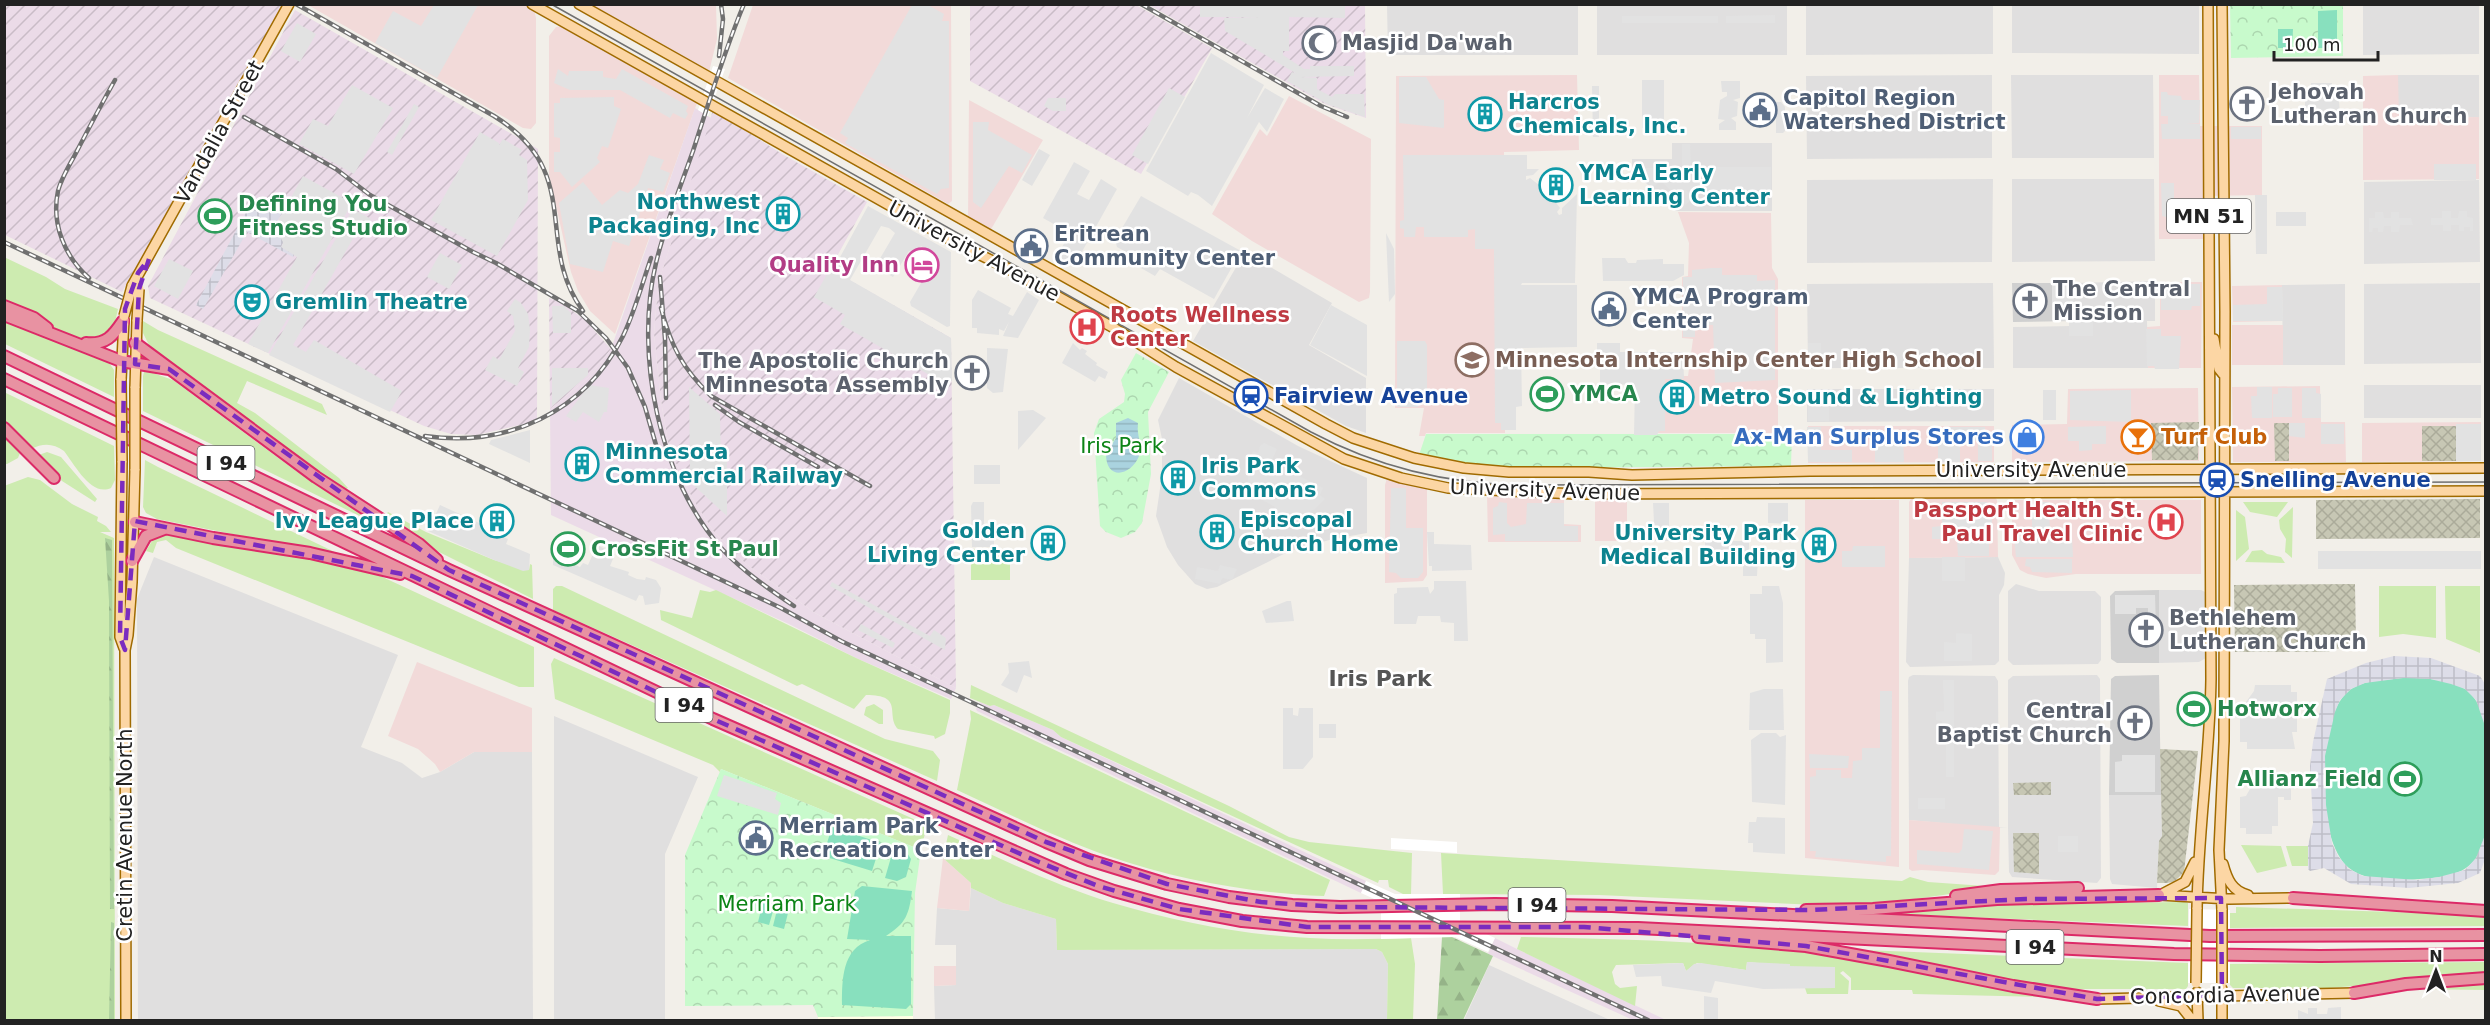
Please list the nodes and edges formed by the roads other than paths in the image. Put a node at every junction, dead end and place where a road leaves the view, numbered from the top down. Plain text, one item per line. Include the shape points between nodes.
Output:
1 (289, 4) edge
2 (532, 4) edge
3 (579, 4) edge
4 (2208, 4) edge
5 (2222, 4) edge
6 (547, 8) edge
7 (136, 287) junction
8 (4, 306) edge
9 (4, 315) edge
10 (124, 318) junction
11 (2210, 325) junction
12 (58, 335) junction
13 (135, 343) junction
14 (4, 356) edge
15 (121, 361) junction
16 (135, 364) junction
17 (169, 369) junction
18 (2224, 376) junction
19 (4, 380) edge
20 (4, 428) edge
21 (2486, 468) edge
22 (2210, 469) junction
23 (2224, 469) junction
24 (54, 478) dead end
25 (2486, 491) edge
26 (2210, 492) junction
27 (2224, 492) junction
28 (135, 522) junction
29 (165, 528) junction
30 (132, 561) junction
31 (448, 570) junction
32 (412, 576) junction
33 (125, 650) junction
34 (2219, 850) junction
35 (2199, 852) junction
36 (2078, 888) dead end
37 (2159, 895) junction
38 (2197, 897) junction
39 (2221, 898) junction
40 (2265, 898) junction
41 (2293, 898) joint
42 (1612, 906) junction
43 (1873, 909) junction
44 (2486, 911) edge
45 (1584, 927) junction
46 (2486, 935) edge
47 (2486, 954) edge
48 (2486, 978) edge
49 (2354, 993) joint
50 (2222, 994) junction
51 (2197, 995) junction
52 (2124, 997) junction
53 (2097, 999) joint
54 (126, 1020) edge
55 (2192, 1020) edge
56 (2198, 1020) edge
57 (2222, 1020) edge

1 - 7 main road, Vandalia Street
2 - 6 main road, University Avenue
3 - 22 main road, University Avenue via 1326,424 1353,438 1414,458 1484,471 1632,475
4 - 11 main road, MN 51
5 - 18 main road, MN 51
6 - 26 main road, University Avenue via 1317,446 1393,476 1462,489 1565,494
7 - 10 main road, Vandalia Street, bridge
7 - 13 main road, Vandalia Street, bridge
8 - 12 highway via 34,318
9 - 12 highway
10 - 12 highway via 113,336 98,344
10 - 15 main road, Vandalia Street
11 - 18 main road
11 - 22 main road, MN 51
12 - 15 highway
13 - 16 main road, Vandalia Street
13 - 17 highway
14 - 31 highway, I 94
15 - 16 highway
15 - 33 main road, Cretin Avenue North, bridge via 120,637
16 - 17 highway
16 - 28 main road, Cretin Avenue North, bridge
17 - 31 highway via 316,477 418,544
18 - 23 main road, MN 51
19 - 32 highway, I 94
20 - 24 highway
21 - 23 main road, University Avenue
22 - 23 main road, University Avenue
22 - 26 main road, MN 51
23 - 27 main road, MN 51
25 - 27 main road, University Avenue
26 - 27 main road, University Avenue
26 - 35 main road, MN 51 via 2211,716
27 - 34 main road, MN 51 via 2224,741
28 - 29 highway
28 - 30 main road, Cretin Avenue North
29 - 30 highway via 146,536
29 - 32 highway via 310,553
30 - 33 main road, Cretin Avenue North
31 - 42 highway, I 94 via 1089,860 1167,884 1229,897 1324,906
32 - 45 highway, I 94 via 712,718 1098,886 1171,907 1242,921 1307,927
33 - 54 main road, Cretin Avenue North
34 - 39 main road, MN 51
34 - 40 main road via 2233,888
35 - 37 main road via 2185,882
35 - 38 main road, MN 51
36 - 43 highway via 1990,891
37 - 38 main road
37 - 43 highway via 1997,899
38 - 39 main road
38 - 51 main road, MN 51, bridge
39 - 40 main road
39 - 50 main road, MN 51, bridge
40 - 41 main road
41 - 44 highway
42 - 43 highway
42 - 46 highway, I 94 via 2200,936
45 - 47 highway, I 94 via 2174,954
45 - 53 highway via 1806,946
48 - 49 highway via 2406,984
49 - 50 main road, Concordia Avenue
50 - 51 main road, Concordia Avenue
50 - 57 main road, MN 51
51 - 52 main road, Concordia Avenue
51 - 56 main road, MN 51
52 - 53 main road, Concordia Avenue
52 - 55 main road via 2174,1003 2184,1008

